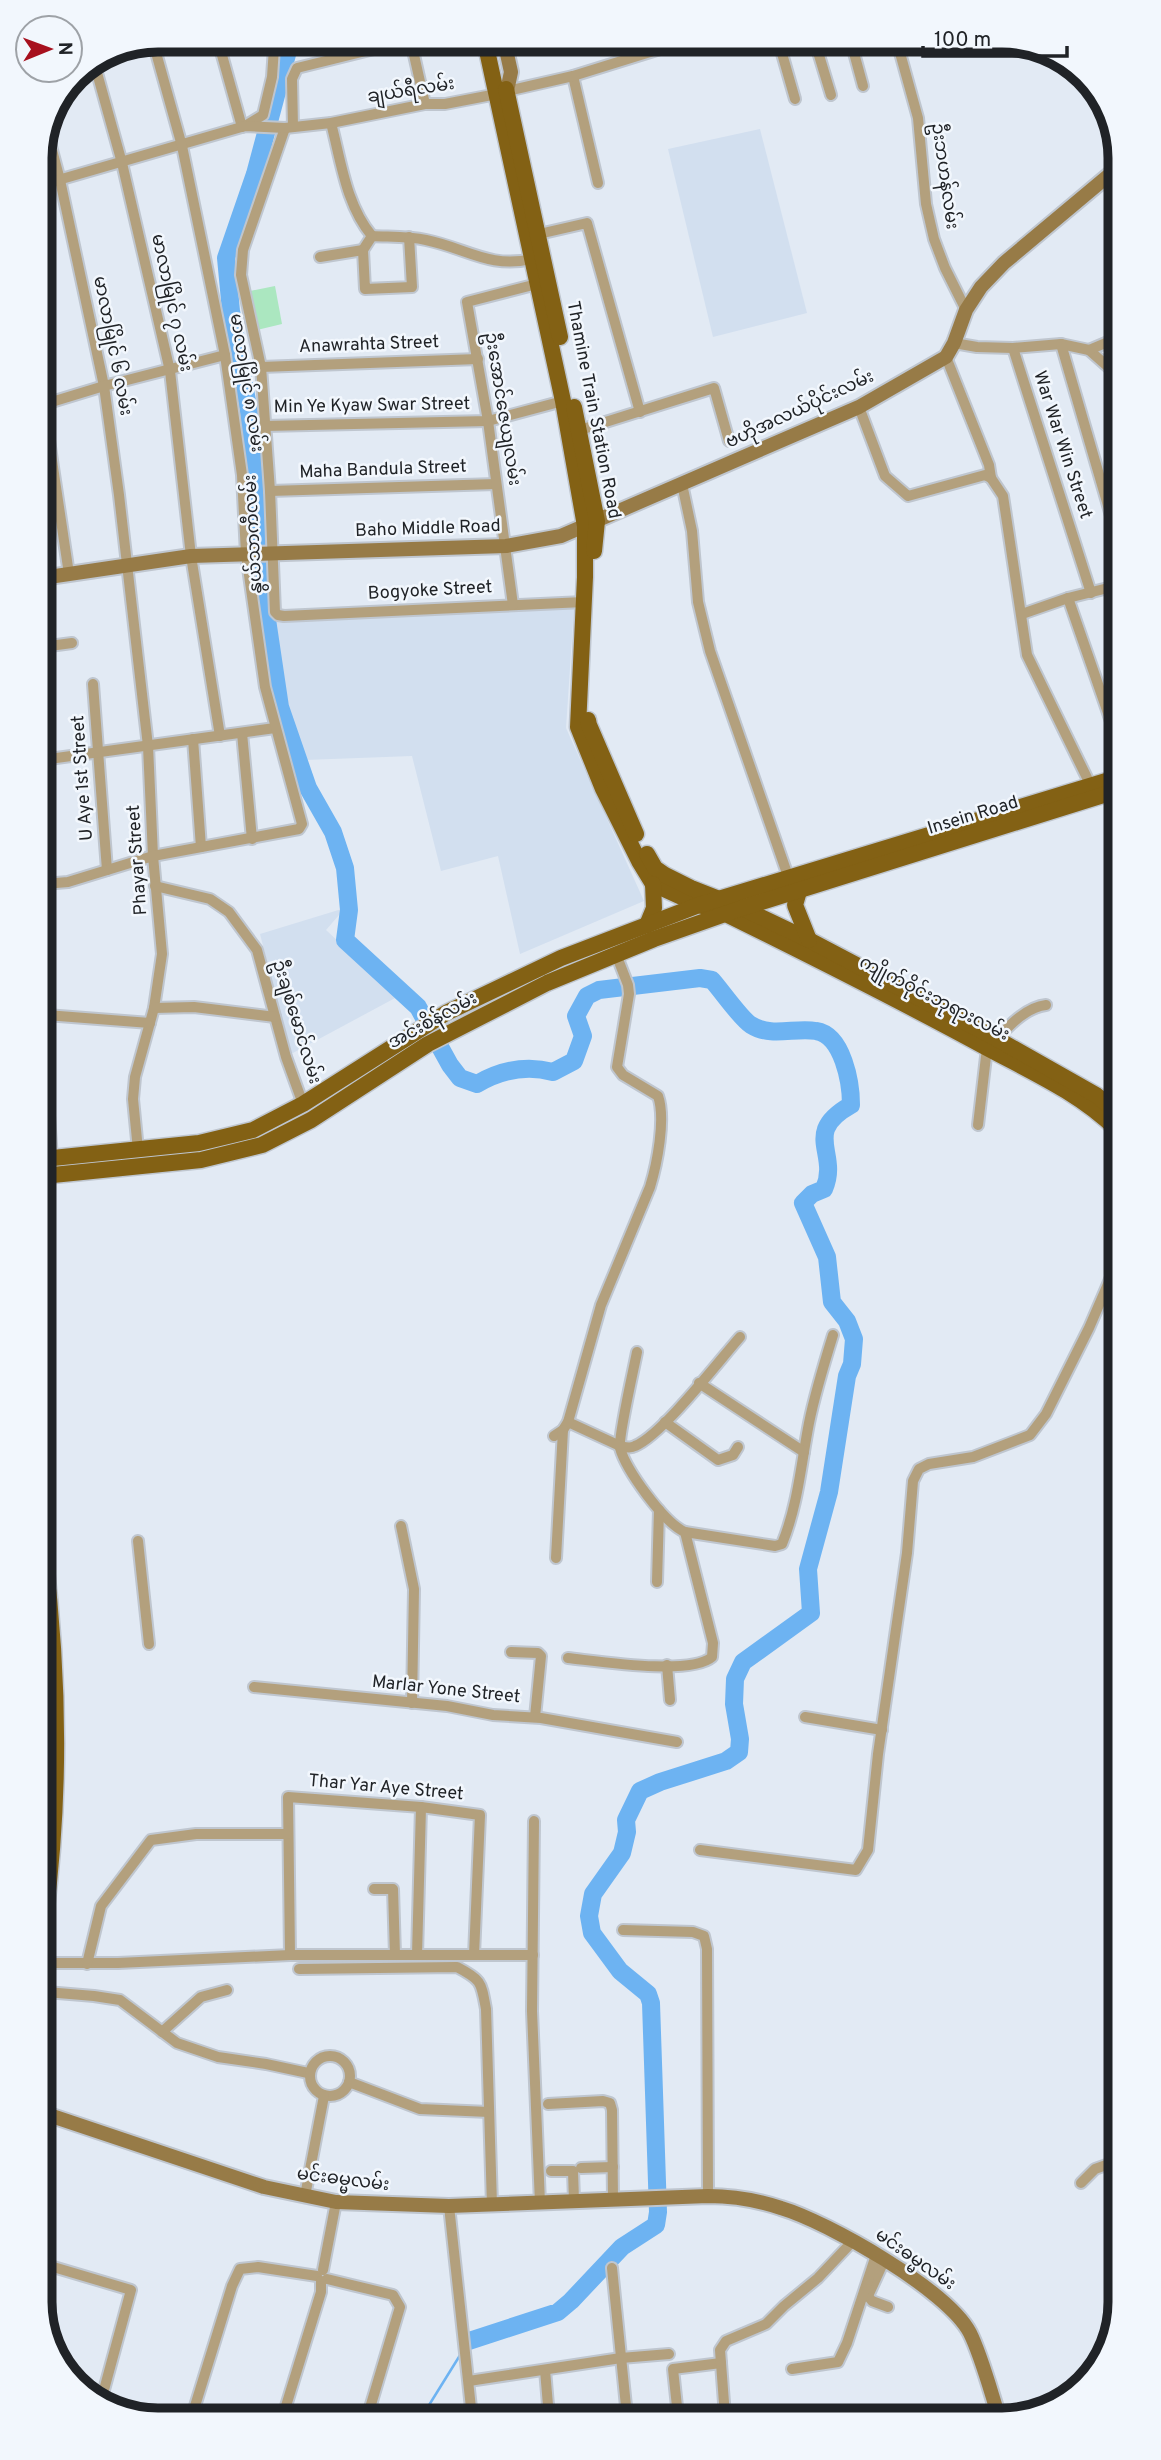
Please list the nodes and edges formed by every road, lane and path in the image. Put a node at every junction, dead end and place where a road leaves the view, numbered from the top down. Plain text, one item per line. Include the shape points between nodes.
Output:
1 (156, 53) edge
2 (221, 53) edge
3 (274, 53) edge
4 (358, 53) edge
5 (414, 53) edge
6 (487, 53) edge
7 (498, 53) edge
8 (507, 53) edge
9 (647, 53) edge
10 (782, 53) edge
11 (818, 53) edge
12 (854, 53) edge
13 (900, 53) edge
14 (97, 73) edge
15 (573, 75) junction
16 (863, 86) dead end
17 (502, 93) junction
18 (831, 95) dead end
19 (795, 99) dead end
20 (425, 104) junction
21 (331, 123) junction
22 (243, 127) junction
23 (285, 128) junction
24 (182, 146) junction
25 (53, 154) edge
26 (122, 163) junction
27 (1108, 176) edge
28 (60, 180) junction
29 (53, 182) edge
30 (598, 183) dead end
31 (539, 234) junction
32 (372, 236) junction
33 (409, 237) junction
34 (363, 250) junction
35 (320, 257) dead end
36 (536, 260) junction
37 (537, 284) junction
38 (966, 310) junction
39 (1108, 342) edge
40 (954, 343) junction
41 (1060, 344) junction
42 (1013, 348) junction
43 (1089, 349) junction
44 (225, 355) junction
45 (946, 357) junction
46 (478, 359) junction
47 (1108, 366) edge
48 (261, 367) junction
49 (170, 371) junction
50 (104, 386) junction
51 (53, 402) edge
52 (859, 407) junction
53 (640, 412) junction
54 (571, 416) junction
55 (488, 421) junction
56 (265, 426) junction
57 (729, 441) dead end
58 (53, 461) edge
59 (988, 476) junction
60 (496, 484) junction
61 (682, 484) junction
62 (270, 491) junction
63 (1108, 506) edge
64 (591, 523) junction
65 (506, 546) junction
66 (271, 553) junction
67 (248, 554) junction
68 (191, 556) junction
69 (128, 566) junction
70 (69, 574) junction
71 (53, 576) edge
72 (1108, 588) edge
73 (1091, 593) junction
74 (1068, 598) junction
75 (584, 602) junction
76 (513, 605) junction
77 (1022, 614) junction
78 (278, 615) joint
79 (72, 643) dead end
80 (53, 646) edge
81 (93, 684) dead end
82 (1108, 713) edge
83 (275, 728) junction
84 (242, 733) junction
85 (219, 736) junction
86 (193, 739) junction
87 (148, 746) junction
88 (98, 753) junction
89 (53, 759) edge
90 (1108, 781) edge
91 (1091, 786) junction
92 (1108, 793) edge
93 (253, 839) junction
94 (201, 847) junction
95 (153, 856) junction
96 (107, 870) junction
97 (53, 883) edge
98 (653, 884) junction
99 (794, 885) junction
100 (155, 886) junction
101 (699, 905) junction
102 (723, 906) junction
103 (742, 908) junction
104 (647, 925) junction
105 (809, 940) junction
106 (616, 954) junction
107 (1046, 1004) dead end
108 (154, 1008) junction
109 (53, 1016) edge
110 (275, 1017) junction
111 (150, 1023) junction
112 (992, 1043) junction
113 (328, 1088) junction
114 (337, 1103) junction
115 (303, 1104) junction
116 (1108, 1105) edge
117 (1108, 1122) edge
118 (978, 1125) dead end
119 (138, 1150) junction
120 (53, 1158) edge
121 (53, 1175) edge
122 (1108, 1284) edge
123 (833, 1335) dead end
124 (740, 1337) dead end
125 (637, 1352) dead end
126 (699, 1383) junction
127 (665, 1422) junction
128 (562, 1429) junction
129 (620, 1446) junction
130 (738, 1447) dead end
131 (804, 1452) junction
132 (659, 1510) junction
133 (401, 1526) dead end
134 (685, 1532) junction
135 (138, 1541) dead end
136 (556, 1558) dead end
137 (657, 1582) dead end
138 (149, 1644) dead end
139 (53, 1645) edge
140 (511, 1652) dead end
141 (568, 1658) dead end
142 (667, 1665) junction
143 (254, 1687) dead end
144 (670, 1700) dead end
145 (412, 1703) junction
146 (535, 1717) junction
147 (805, 1717) dead end
148 (881, 1730) junction
149 (677, 1742) dead end
150 (421, 1807) junction
151 (534, 1821) dead end
152 (287, 1834) junction
153 (53, 1845) edge
154 (700, 1850) dead end
155 (374, 1889) dead end
156 (623, 1930) dead end
157 (290, 1955) junction
158 (395, 1955) junction
159 (417, 1955) junction
160 (474, 1955) junction
161 (533, 1955) junction
162 (53, 1963) edge
163 (87, 1964) junction
164 (299, 1969) dead end
165 (227, 1990) dead end
166 (53, 1993) edge
167 (162, 2032) junction
168 (309, 2073) junction
169 (349, 2082) junction
170 (324, 2096) junction
171 (548, 2104) dead end
172 (489, 2112) junction
173 (53, 2116) edge
174 (1108, 2164) edge
175 (613, 2167) junction
176 (581, 2168) dead end
177 (551, 2171) dead end
178 (1081, 2183) dead end
179 (305, 2196) junction
180 (708, 2196) junction
181 (613, 2199) junction
182 (573, 2201) junction
183 (336, 2202) junction
184 (540, 2203) junction
185 (492, 2204) junction
186 (449, 2206) junction
187 (852, 2242) junction
188 (880, 2258) junction
189 (53, 2267) edge
190 (612, 2268) dead end
191 (322, 2276) junction
192 (888, 2307) dead end
193 (670, 2354) dead end
194 (621, 2358) junction
195 (721, 2362) junction
196 (792, 2369) dead end
197 (545, 2370) junction
198 (469, 2381) junction
199 (103, 2392) edge
200 (195, 2407) edge
201 (285, 2407) edge
202 (370, 2407) edge
203 (471, 2407) edge
204 (548, 2407) edge
205 (626, 2408) edge
206 (677, 2408) edge
207 (724, 2408) edge
208 (996, 2408) edge

1 - 24 street, မာလာမြိုင် ၈ လမ်း
2 - 22 street
3 - 22 street via 263,115
4 - 23 street via 297,68
5 - 20 street
6 - 17 main road, Thamine Train Station Road
7 - 17 main road, Thamine Train Station Road
8 - 17 street via 511,72
9 - 15 street, ချယ်ရီလမ်း
10 - 19 street
11 - 18 street
12 - 16 street
13 - 38 street, ဦးဘဟန်လမ်း via 918,118 934,239
14 - 26 street, မာလာမြိုင် ၇ လမ်း
15 - 17 street, ချယ်ရီလမ်း
15 - 30 street
17 - 20 street, ချယ်ရီလမ်း
17 - 31 main road, Thamine Train Station Road
17 - 36 main road, Thamine Train Station Road
20 - 21 street, ချယ်ရီလမ်း
21 - 23 street, ချယ်ရီလမ်း
21 - 32 street via 351,200
22 - 23 street, ချယ်ရီလမ်း
22 - 24 street
23 - 48 street, နွယ်သာကီလမ်း via 243,250 241,275
24 - 26 street
24 - 44 street, မာလာမြိုင် ၈ လမ်း
25 - 28 street, မာလာမြိုင် ၆ လမ်း
26 - 28 street
26 - 49 street, မာလာမြိုင် ၇ လမ်း
27 - 38 street via 1004,263
28 - 29 street
28 - 50 street, မာလာမြိုင် ၆ လမ်း
31 - 36 main road, Thamine Train Station Road
31 - 53 street via 587,223
32 - 33 street
32 - 34 street
33 - 34 street via 412,287 365,289
33 - 36 street via 491,261
34 - 35 street
36 - 37 main road, Thamine Train Station Road
36 - 54 main road, Thamine Train Station Road
37 - 46 street, ဦးအောင်ဇေယျလမ်း via 467,302
37 - 54 main road, Thamine Train Station Road
38 - 40 street
39 - 43 street
40 - 42 street
40 - 45 street
41 - 42 street
41 - 43 street
41 - 63 street
42 - 73 street, War War Win Street
43 - 47 street
44 - 49 street
44 - 67 street, မာလာမြိုင် ၈ လမ်း
45 - 52 street, ဗဟိုအလယ်ပိုင်းလမ်း
45 - 59 street via 989,466
46 - 48 street, Anawrahta Street
46 - 55 street, ဦးအောင်ဇေယျလမ်း
48 - 56 street, နွယ်သာကီလမ်း
49 - 50 street
49 - 68 street, မာလာမြိုင် ၇ လမ်း
50 - 51 street
50 - 69 street, မာလာမြိုင် ၆ လမ်း
52 - 59 street via 885,476 908,496
52 - 61 street, ဗဟိုအလယ်ပိုင်းလမ်း
53 - 54 street, Min Ye Kyaw Swar Street
53 - 57 street, Min Ye Kyaw Swar Street via 714,388
54 - 55 street, Min Ye Kyaw Swar Street
54 - 64 main road, Thamine Train Station Road
55 - 56 street, Min Ye Kyaw Swar Street
55 - 60 street, ဦးအောင်ဇေယျလမ်း
56 - 62 street, နွယ်သာကီလမ်း
58 - 70 street
59 - 77 street via 1003,496
60 - 62 street, Maha Bandula Street
60 - 65 street, ဦးအောင်ဇေယျလမ်း
61 - 64 street, ဗဟိုအလယ်ပိုင်းလမ်း
61 - 99 street via 692,530 698,602 710,651
62 - 66 street, နွယ်သာကီလမ်း
64 - 65 street, Baho Middle Road via 561,536
64 - 75 main road, Thamine Train Station Road
64 - 102 main road, Thamine Train Station Road via 589,725 655,868
65 - 66 street, Baho Middle Road
65 - 76 street, ဦးအောင်ဇေယျလမ်း
66 - 67 street, Baho Middle Road
66 - 78 street, နွယ်သာကီလမ်း
67 - 68 street, Baho Middle Road
67 - 83 street, မာလာမြိုင် ၈ လမ်း via 265,687
68 - 69 street, Baho Middle Road
68 - 85 street, မာလာမြိုင် ၇ လမ်း
69 - 70 street, Baho Middle Road
69 - 87 street, Phayar Street
70 - 71 street, Baho Middle Road
72 - 73 street
73 - 74 street
74 - 77 street
74 - 82 street
75 - 76 street, Bogyoke Street
75 - 98 main road, Thamine Train Station Road via 578,727 603,789
76 - 78 street, Bogyoke Street
77 - 91 street via 1027,655
79 - 80 street
81 - 88 street, U Aye 1st Street
83 - 84 street
83 - 93 street, မာလာမြိုင် ၈ လမ်း via 302,827
84 - 85 street
84 - 93 street
85 - 86 street
86 - 87 street
86 - 94 street
87 - 88 street
87 - 95 street, Phayar Street
88 - 89 street
88 - 96 street, U Aye 1st Street
90 - 91 main road
91 - 99 main road via 857,858
92 - 99 main road, Insein Road via 842,878
93 - 94 street
94 - 95 street
95 - 96 street
95 - 100 street, Phayar Street
96 - 97 street
98 - 101 main road
98 - 104 main road via 654,908
99 - 102 main road
99 - 103 main road
99 - 105 main road via 795,905
100 - 108 street, Phayar Street via 162,954
100 - 110 street, ဦးချစ်မောင်လမ်း via 210,899 229,912 257,950
101 - 102 main road, အင်းစိန်လမ်း
101 - 104 main road, အင်းစိန်လမ်း
102 - 103 main road, ကျိုက်ဝိုင်းဘုရားလမ်း
102 - 106 main road, အင်းစိန်လမ်း
102 - 112 main road, ကျိုက်ဝိုင်းဘုရားလမ်း
103 - 105 main road, ကျိုက်ဝိုင်းဘုရားလမ်း
104 - 113 main road, အင်းစိန်လမ်း via 561,958 438,1017
105 - 112 main road, ကျိုက်ဝိုင်းဘုရားလမ်း
106 - 114 main road, အင်းစိန်လမ်း via 448,1033
106 - 128 street via 629,994 617,1068 658,1096 661,1121 654,1172 601,1305
107 - 112 street via 1034,1007
108 - 110 street via 206,1008
108 - 111 street, Phayar Street
109 - 111 street
110 - 115 street, ဦးချစ်မောင်လမ်း
111 - 119 street, Phayar Street via 135,1077
112 - 116 main road, ကျိုက်ဝိုင်းဘုရားလမ်း
112 - 117 main road, ကျိုက်ဝိုင်းဘုရားလမ်း
112 - 118 street
113 - 114 main road
113 - 115 main road, အင်းစိန်လမ်း
114 - 121 main road, အင်းစိန်လမ်း via 262,1145 201,1160
115 - 119 main road, အင်းစိန်လမ်း via 237,1135
119 - 120 main road, အင်းစိန်လမ်း
122 - 148 street via 1045,1414 1030,1435 973,1457 919,1469 913,1481
123 - 131 street
124 - 126 street
125 - 129 street
126 - 127 street
126 - 131 street
127 - 129 street via 636,1446
127 - 130 street via 718,1460 733,1455
128 - 129 street
128 - 136 street
129 - 132 street
131 - 134 street via 791,1522 782,1544
132 - 134 street
132 - 137 street
133 - 145 street via 414,1589
134 - 142 street via 713,1650 712,1657 700,1664
135 - 138 street
139 - 153 main road via 57,1776
140 - 146 street via 541,1656
141 - 142 street
142 - 144 street
143 - 145 street, Marlar Yone Street
145 - 146 street, Marlar Yone Street
146 - 149 street, Marlar Yone Street
147 - 148 street
148 - 154 street via 868,1850 856,1870
150 - 152 street, Thar Yar Aye Street via 288,1797
150 - 159 street
150 - 160 street, Thar Yar Aye Street via 480,1815
151 - 161 street
152 - 157 street
152 - 163 street via 196,1834 150,1840 101,1906
155 - 158 street via 393,1889
156 - 180 street via 704,1936
157 - 158 street
157 - 163 street
158 - 159 street
159 - 160 street
160 - 161 street
161 - 184 street
162 - 163 street
164 - 172 street via 430,1966 457,1967 473,1975 482,1985 486,2009
165 - 167 street via 201,1997
166 - 167 street via 120,2000
167 - 168 street via 177,2043 218,2057
168 - 169 street via 327,2056 338,2058 347,2065
168 - 170 street via 310,2083
169 - 170 street via 343,2092
169 - 172 street via 420,2109
170 - 179 street
171 - 175 street via 610,2103
172 - 185 street
173 - 179 street, မင်းဓမ္မလမ်း via 264,2187
174 - 178 street via 1095,2169
175 - 176 street
175 - 181 street
177 - 182 street via 573,2171
179 - 183 street, မင်းဓမ္မလမ်း
180 - 181 street, မင်းဓမ္မလမ်း
180 - 187 street, မင်းဓမ္မလမ်း via 738,2196 784,2208
181 - 182 street, မင်းဓမ္မလမ်း
182 - 184 street, မင်းဓမ္မလမ်း
183 - 186 street, မင်းဓမ္မလမ်း
183 - 191 street
184 - 185 street, မင်းဓမ္မလမ်း
185 - 186 street, မင်းဓမ္မလမ်း
186 - 198 street
187 - 188 street, မင်းဓမ္မလမ်း
187 - 195 street via 766,2324 726,2340 720,2350
188 - 192 street via 869,2296
188 - 196 street via 838,2362
188 - 208 street, မင်းဓမ္မလမ်း via 947,2304 969,2332
189 - 199 street via 131,2290
190 - 194 street
191 - 200 street via 258,2267 240,2269
191 - 201 street
191 - 202 street via 393,2295 400,2307
193 - 194 street
194 - 197 street
194 - 205 street
195 - 206 street via 673,2369
195 - 207 street
197 - 198 street
197 - 204 street
198 - 203 street

